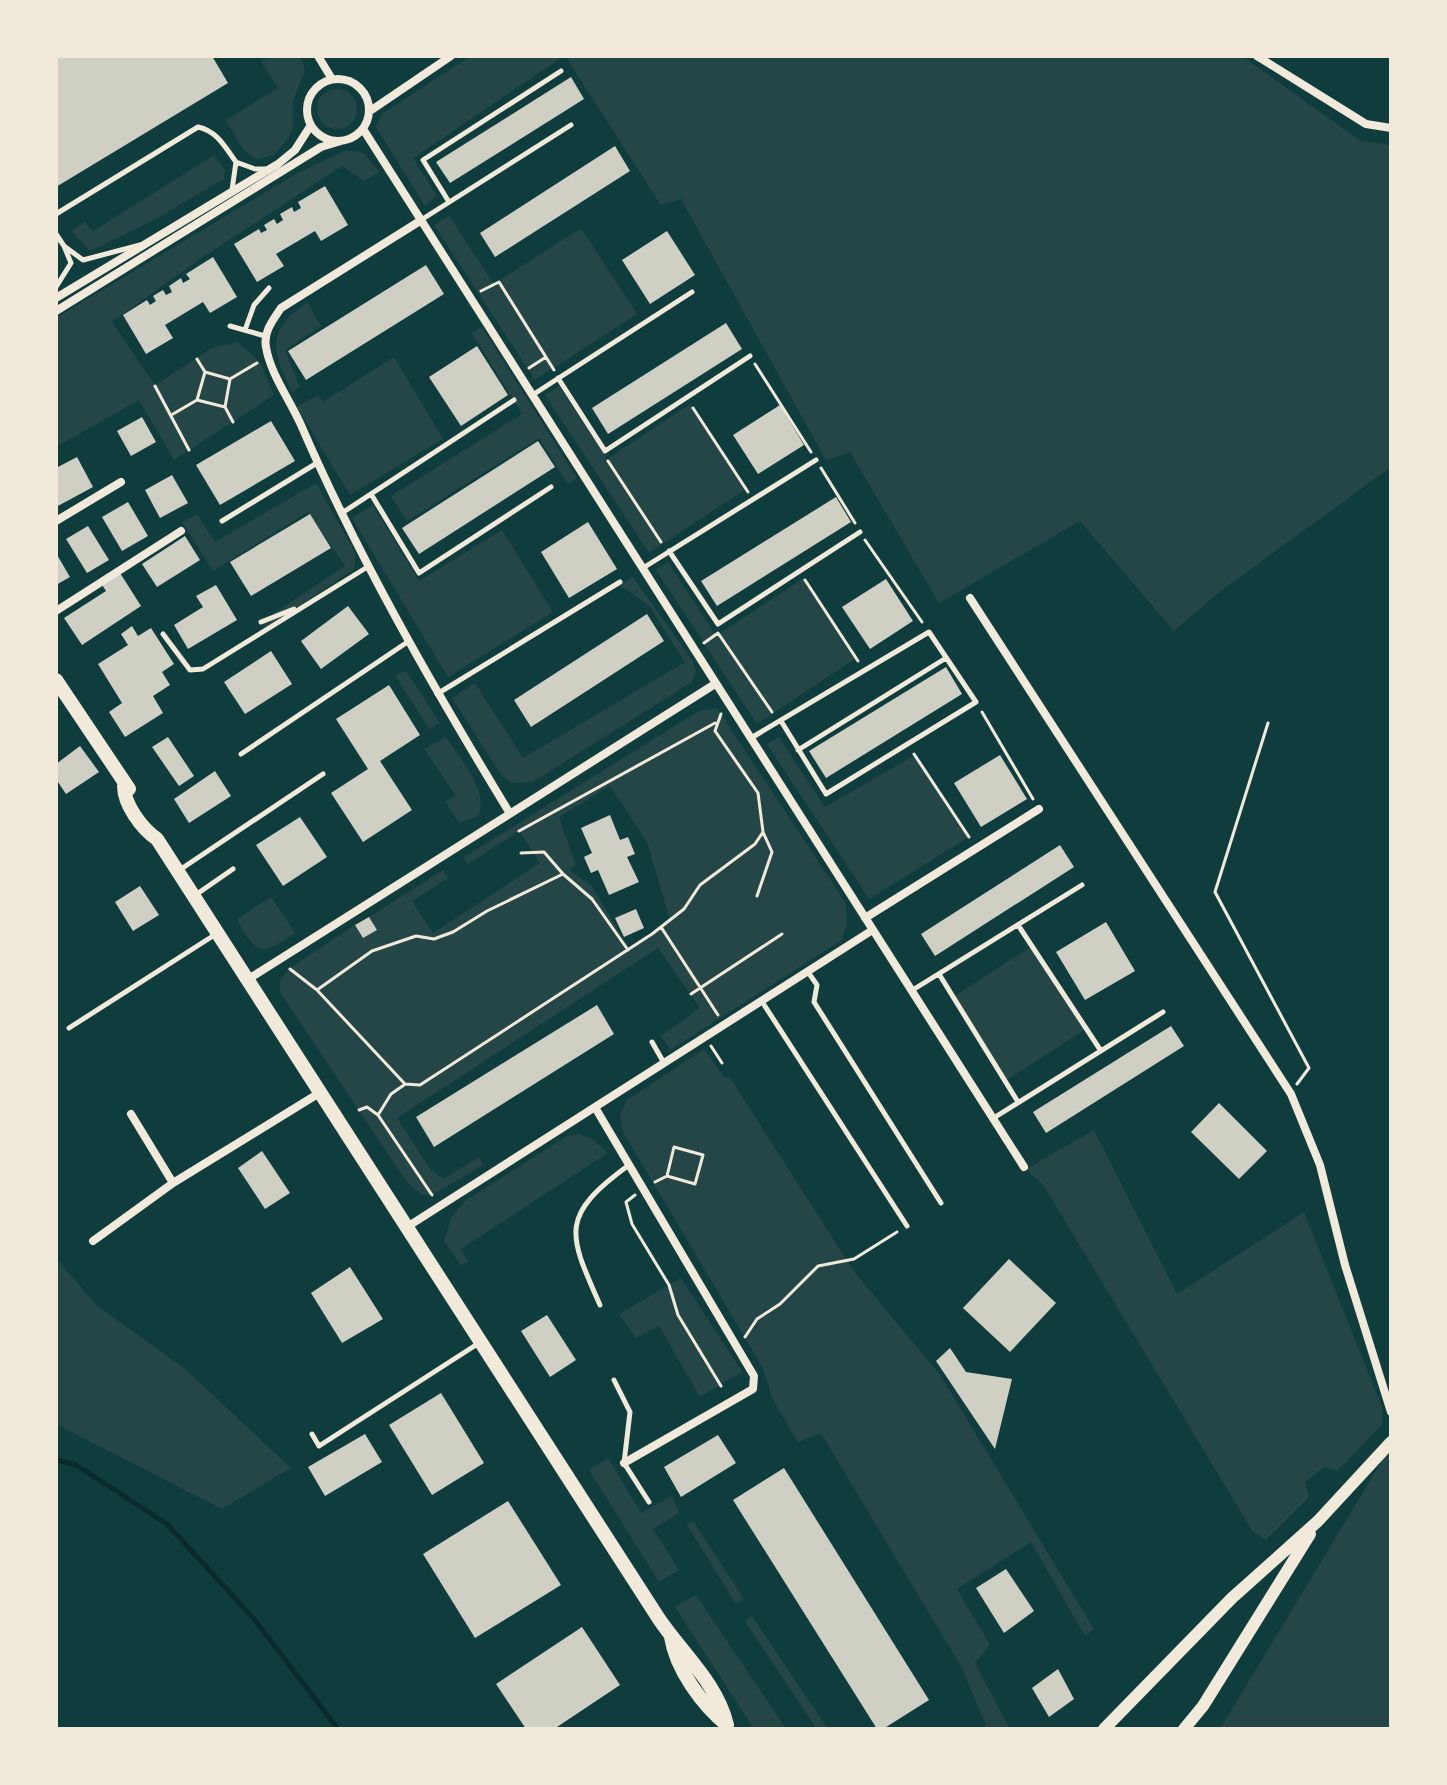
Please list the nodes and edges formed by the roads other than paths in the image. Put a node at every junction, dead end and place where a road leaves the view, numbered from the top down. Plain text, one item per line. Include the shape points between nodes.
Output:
1 (318, 56) edge
2 (451, 56) edge
3 (1257, 56) edge
4 (561, 71) dead end
5 (332, 79) junction
6 (370, 111) junction
7 (311, 125) junction
8 (571, 125) dead end
9 (1391, 128) edge
10 (363, 129) junction
11 (341, 141) junction
12 (236, 162) junction
13 (270, 169) junction
14 (232, 190) junction
15 (449, 202) junction
16 (56, 214) edge
17 (420, 221) junction
18 (56, 234) edge
19 (141, 244) junction
20 (64, 246) junction
21 (56, 287) edge
22 (269, 288) dead end
23 (692, 292) dead end
24 (56, 298) edge
25 (56, 311) edge
26 (230, 326) dead end
27 (245, 330) junction
28 (265, 336) junction
29 (750, 356) road end
30 (558, 378) junction
31 (534, 394) junction
32 (514, 400) dead end
33 (816, 460) road end
34 (317, 463) junction
35 (121, 482) dead end
36 (551, 487) dead end
37 (371, 494) junction
38 (342, 513) junction
39 (56, 521) edge
40 (222, 521) dead end
41 (181, 531) dead end
42 (860, 532) road end
43 (669, 551) junction
44 (369, 566) junction
45 (643, 568) junction
46 (620, 582) dead end
47 (970, 598) dead end
48 (310, 602) junction
49 (56, 611) edge
50 (261, 622) dead end
51 (163, 634) dead end
52 (410, 640) junction
53 (946, 658) junction
54 (56, 680) edge
55 (715, 684) junction
56 (437, 694) junction
57 (781, 721) junction
58 (750, 739) junction
59 (798, 750) junction
60 (241, 754) dead end
61 (323, 774) dead end
62 (1039, 809) road end
63 (509, 812) junction
64 (233, 869) dead end
65 (177, 871) junction
66 (1082, 885) dead end
67 (193, 896) junction
68 (865, 918) junction
69 (1018, 925) junction
70 (871, 931) junction
71 (216, 934) junction
72 (808, 971) junction
73 (939, 974) junction
74 (247, 980) junction
75 (910, 991) junction
76 (761, 1000) junction
77 (1163, 1012) dead end
78 (69, 1028) dead end
79 (652, 1042) dead end
80 (1101, 1051) junction
81 (664, 1063) junction
82 (321, 1092) junction
83 (1018, 1102) junction
84 (596, 1109) junction
85 (131, 1114) dead end
86 (992, 1119) junction
87 (629, 1165) junction
88 (1024, 1167) dead end
89 (173, 1183) junction
90 (941, 1203) dead end
91 (907, 1226) road end
92 (407, 1227) junction
93 (93, 1241) dead end
94 (600, 1305) dead end
95 (480, 1342) junction
96 (614, 1380) dead end
97 (1391, 1412) edge
98 (312, 1434) dead end
99 (1391, 1442) edge
100 (624, 1463) junction
101 (649, 1502) dead end
102 (1318, 1521) junction
103 (1203, 1706) junction
104 (728, 1727) edge
105 (1104, 1729) edge
106 (1184, 1729) edge
107 (1193, 1729) edge

1 - 5 street
2 - 6 street
3 - 9 street via 1366,124
4 - 15 lane via 423,160
5 - 6 street via 359,86
5 - 7 street via 310,97
6 - 10 street
7 - 11 street via 324,137
7 - 13 street via 295,150
8 - 15 lane
10 - 11 street
10 - 17 street
11 - 25 street via 321,147
12 - 13 lane
12 - 14 lane
12 - 16 lane via 209,129 198,127
13 - 14 street
14 - 19 street
15 - 17 lane
17 - 28 street via 281,308
17 - 31 street
18 - 20 lane
19 - 20 lane via 83,260
19 - 24 street
20 - 21 lane via 71,263
22 - 27 lane via 254,305
23 - 30 lane
26 - 27 lane
27 - 28 lane
28 - 34 street via 272,364
29 - 30 lane via 605,451
30 - 31 lane
31 - 45 street
32 - 37 lane
33 - 43 lane
34 - 38 street
34 - 40 lane
35 - 39 street
36 - 37 lane via 419,573
37 - 38 lane
38 - 44 street
41 - 49 street
42 - 43 lane via 718,624
43 - 45 lane
44 - 48 lane
44 - 52 street
45 - 55 street
46 - 56 lane
47 - 97 street via 1291,1094 1320,1165
48 - 50 lane
48 - 51 lane via 203,669 190,670
52 - 56 street
52 - 60 lane
53 - 57 lane via 929,632
53 - 59 lane
53 - 59 lane via 976,702 826,794
54 - 65 main road via 156,828
55 - 58 street
55 - 63 street
56 - 63 street
57 - 58 lane
57 - 59 lane
58 - 68 street
61 - 65 lane
62 - 68 street
63 - 74 street
64 - 67 lane
65 - 67 main road
66 - 69 lane
67 - 71 main road
68 - 70 street
69 - 73 lane
69 - 80 lane
70 - 72 street
70 - 75 street
71 - 74 main road
71 - 78 lane
72 - 76 street
72 - 90 lane via 817,985 814,1002
73 - 75 lane
73 - 83 lane
74 - 82 main road
75 - 86 street
76 - 81 street
76 - 91 lane
77 - 80 lane
79 - 81 lane
80 - 83 lane
81 - 84 street
82 - 89 street
82 - 92 main road
83 - 86 lane
84 - 87 street
84 - 92 street
85 - 89 street
86 - 88 street
87 - 94 lane via 580,1210 576,1228 574,1248
87 - 100 street via 754,1376 753,1389
89 - 93 street
92 - 95 main road
95 - 98 lane via 319,1446
95 - 104 main road via 671,1637 723,1707
96 - 100 lane via 630,1412
99 - 102 street
100 - 101 lane
102 - 103 street
102 - 105 street via 1232,1598
103 - 106 street
103 - 107 street

